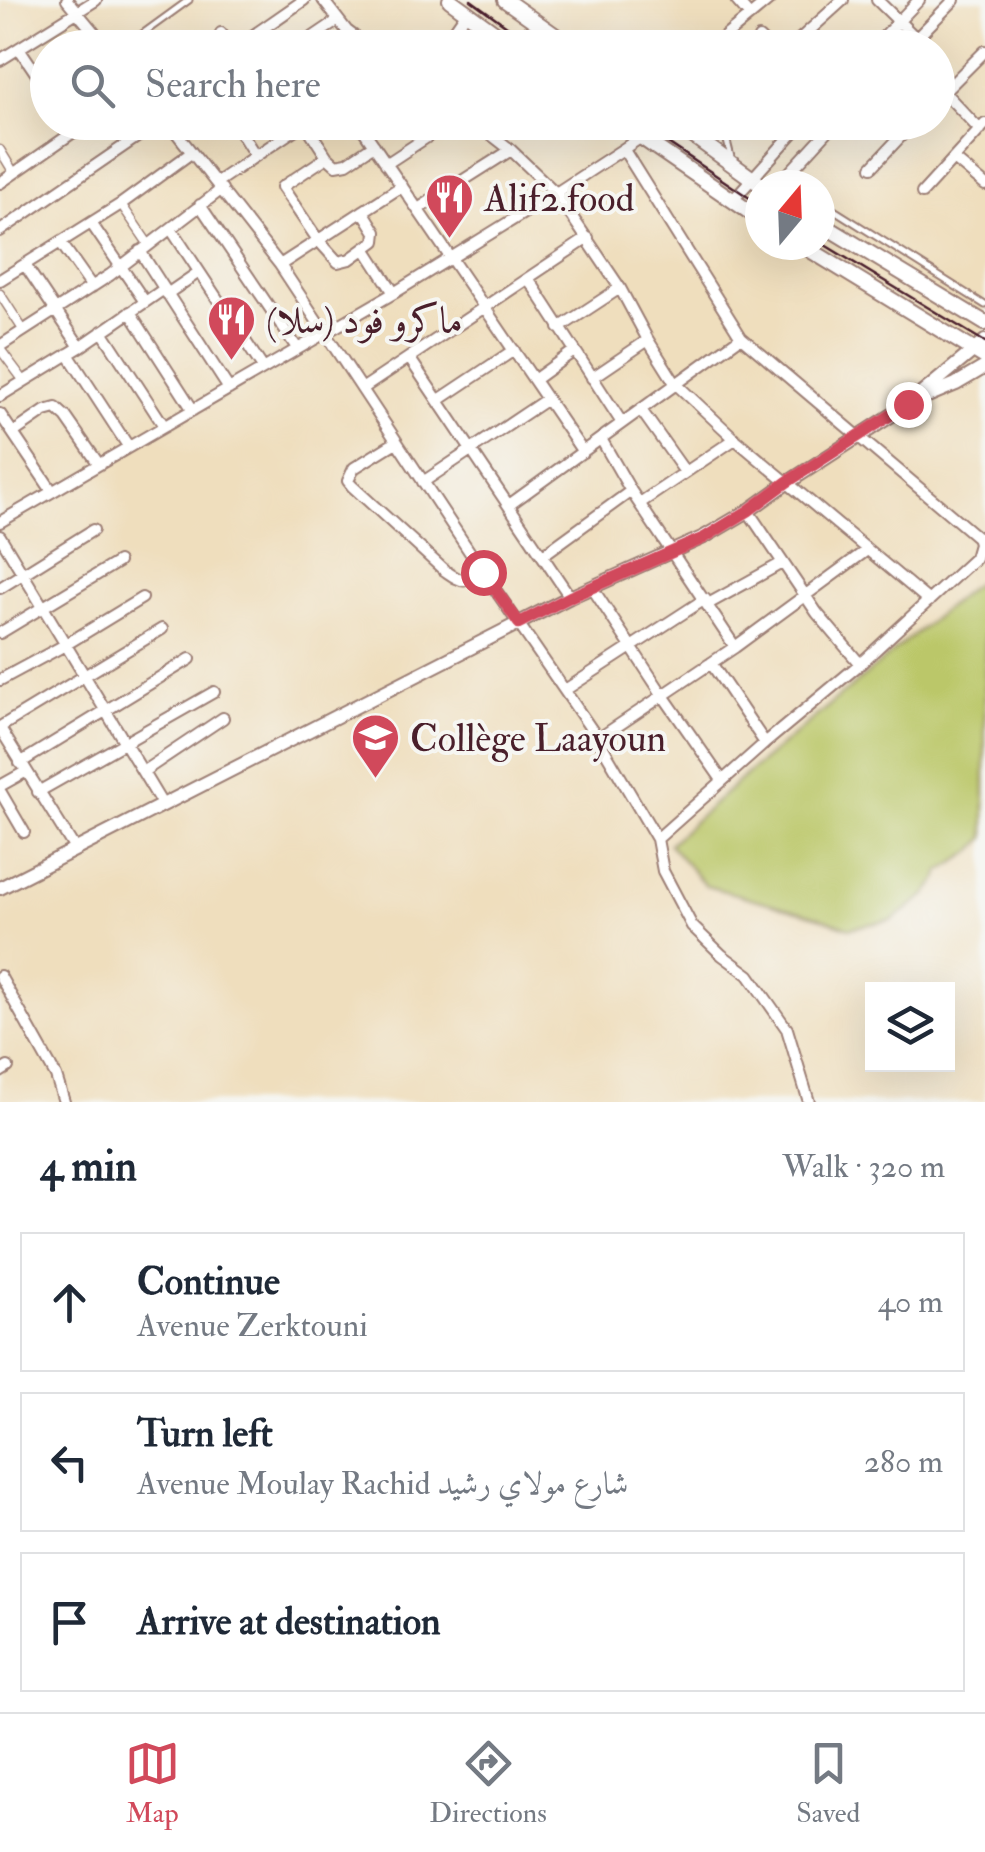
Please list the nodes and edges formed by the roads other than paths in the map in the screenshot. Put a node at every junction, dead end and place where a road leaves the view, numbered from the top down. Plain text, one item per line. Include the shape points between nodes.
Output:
1 (67, 0) edge
2 (96, 0) edge
3 (189, 0) edge
4 (304, 0) edge
5 (323, 0) edge
6 (450, 0) edge
7 (506, 0) edge
8 (736, 0) edge
9 (769, 0) edge
10 (844, 0) edge
11 (876, 0) edge
12 (919, 0) edge
13 (954, 0) edge
14 (77, 12) junction
15 (467, 12) junction
16 (750, 16) junction
17 (337, 21) junction
18 (898, 21) junction
19 (48, 30) edge
20 (92, 30) edge
21 (148, 30) edge
22 (260, 30) edge
23 (324, 30) edge
24 (347, 30) edge
25 (454, 30) edge
26 (492, 30) edge
27 (548, 30) edge
28 (733, 30) edge
29 (810, 30) edge
30 (889, 30) edge
31 (908, 30) edge
32 (924, 30) edge
33 (30, 41) edge
34 (19, 48) junction
35 (985, 51) edge
36 (0, 60) edge
37 (30, 64) edge
38 (955, 81) edge
39 (955, 106) edge
40 (982, 127) edge
41 (55, 140) edge
42 (133, 140) edge
43 (181, 140) edge
44 (245, 140) edge
45 (277, 140) edge
46 (316, 140) edge
47 (371, 140) edge
48 (423, 140) edge
49 (498, 140) edge
50 (637, 140) edge
51 (643, 140) edge
52 (698, 140) edge
53 (727, 140) edge
54 (789, 140) edge
55 (819, 140) edge
56 (897, 140) edge
57 (374, 145) junction
58 (0, 150) edge
59 (511, 150) junction
60 (624, 150) junction
61 (191, 153) junction
62 (255, 155) junction
63 (327, 157) junction
64 (954, 159) junction
65 (386, 164) junction
66 (732, 165) junction
67 (872, 167) dead end
68 (765, 170) edge
69 (792, 170) edge
70 (14, 172) junction
71 (745, 174) edge
72 (0, 182) edge
73 (219, 185) junction
74 (402, 186) junction
75 (985, 186) edge
76 (745, 191) edge
77 (556, 193) junction
78 (922, 193) dead end
79 (732, 201) junction
80 (121, 204) junction
81 (200, 204) junction
82 (745, 207) edge
83 (418, 210) junction
84 (835, 210) edge
85 (364, 211) junction
86 (91, 223) junction
87 (171, 229) junction
88 (0, 231) edge
89 (835, 232) edge
90 (588, 238) junction
91 (318, 240) junction
92 (61, 243) junction
93 (144, 248) junction
94 (366, 248) junction
95 (451, 258) junction
96 (828, 260) edge
97 (25, 265) junction
98 (280, 265) junction
99 (121, 267) junction
100 (200, 272) junction
101 (528, 278) junction
102 (0, 280) edge
103 (92, 288) junction
104 (620, 288) junction
105 (166, 292) junction
106 (394, 293) junction
107 (0, 294) edge
108 (145, 302) junction
109 (985, 305) edge
110 (485, 308) junction
111 (56, 311) junction
112 (130, 312) junction
113 (985, 322) edge
114 (560, 328) junction
115 (24, 331) junction
116 (102, 331) junction
117 (325, 332) junction
118 (741, 337) junction
119 (648, 340) junction
120 (0, 347) edge
121 (80, 347) junction
122 (297, 348) junction
123 (514, 350) junction
124 (982, 350) edge
125 (574, 351) junction
126 (68, 354) junction
127 (410, 358) junction
128 (263, 368) junction
129 (985, 368) edge
130 (592, 378) junction
131 (534, 380) junction
132 (24, 382) junction
133 (675, 383) junction
134 (228, 389) junction
135 (362, 389) junction
136 (0, 396) edge
137 (547, 398) junction
138 (438, 400) junction
139 (908, 404) junction
140 (193, 410) junction
141 (641, 410) junction
142 (0, 414) edge
143 (622, 424) junction
144 (164, 426) junction
145 (13, 433) junction
146 (857, 437) junction
147 (735, 438) junction
148 (601, 439) junction
149 (396, 442) junction
150 (128, 446) junction
151 (472, 450) junction
152 (583, 452) junction
153 (98, 463) junction
154 (685, 472) junction
155 (423, 482) junction
156 (787, 482) junction
157 (52, 491) junction
158 (631, 492) junction
159 (640, 503) junction
160 (509, 505) junction
161 (748, 511) junction
162 (0, 522) edge
163 (93, 530) dead end
164 (0, 536) edge
165 (867, 550) junction
166 (671, 554) junction
167 (543, 555) junction
168 (118, 562) dead end
169 (782, 563) junction
170 (483, 572) junction
171 (22, 575) junction
172 (0, 588) edge
173 (592, 588) junction
174 (804, 596) junction
175 (570, 597) junction
176 (142, 598) dead end
177 (928, 601) junction
178 (706, 602) junction
179 (42, 607) junction
180 (519, 623) junction
181 (162, 630) dead end
182 (0, 632) edge
183 (66, 645) junction
184 (631, 647) junction
185 (735, 647) junction
186 (190, 659) dead end
187 (711, 663) junction
188 (860, 664) junction
189 (85, 677) junction
190 (0, 680) edge
191 (564, 690) junction
192 (214, 692) dead end
193 (662, 694) junction
194 (105, 710) junction
195 (224, 718) dead end
196 (0, 728) edge
197 (598, 738) junction
198 (125, 743) junction
199 (765, 743) junction
200 (5, 749) edge
201 (22, 767) junction
202 (144, 771) junction
203 (722, 780) junction
204 (0, 791) edge
205 (38, 792) junction
206 (162, 804) junction
207 (24, 832) dead end
208 (657, 839) junction
209 (75, 849) junction
210 (1, 886) edge
211 (0, 976) edge
212 (64, 1102) edge
213 (809, 1102) edge

1 - 14 street
2 - 14 street
3 - 21 lane
4 - 22 street
5 - 17 street
6 - 15 main road
7 - 27 main road
8 - 16 street
9 - 16 street
10 - 29 street
11 - 18 street
12 - 18 street
13 - 32 street
14 - 19 street
14 - 20 street
15 - 25 street
15 - 26 main road
16 - 28 street
17 - 23 street
17 - 24 street
18 - 30 street
18 - 31 street
33 - 34 street
34 - 36 street
34 - 37 street
35 - 38 street
39 - 40 street
40 - 64 street
41 - 70 street
42 - 88 street
43 - 61 street
44 - 62 street
45 - 62 street
46 - 63 street
47 - 57 street
48 - 65 street
49 - 59 street
50 - 60 street
51 - 79 main road
52 - 66 main road
53 - 66 lane
54 - 68 street
55 - 69 street
56 - 67 street
57 - 63 street via 342,165
57 - 65 street
58 - 70 street
59 - 77 street
59 - 83 street
60 - 77 street
60 - 118 street
61 - 73 street
61 - 80 street
62 - 73 street
63 - 91 street via 282,187
64 - 75 street
64 - 78 street
65 - 74 street
66 - 71 main road
70 - 72 street
73 - 81 street
73 - 98 street
74 - 83 street
74 - 85 street
76 - 79 street
77 - 90 street
77 - 95 street
79 - 82 main road
80 - 86 street
80 - 93 street
81 - 87 street
81 - 122 street
83 - 95 street
84 - 109 lane
85 - 91 street
85 - 94 street via 376,235
86 - 92 street
86 - 99 street
87 - 93 street
87 - 100 street
89 - 113 main road
90 - 101 street
90 - 104 street
91 - 94 street via 340,262
91 - 98 street
92 - 97 street
92 - 103 street
93 - 99 street
93 - 105 street
94 - 106 street
95 - 106 street
95 - 110 street
96 - 124 main road
97 - 102 street
97 - 111 street
98 - 117 street
99 - 103 street
99 - 108 street
100 - 105 street
100 - 128 street
101 - 110 street
101 - 114 street
103 - 111 street
104 - 114 street
104 - 119 street
105 - 108 street
105 - 134 street
106 - 117 street
107 - 115 street
108 - 112 street
110 - 123 street
110 - 127 street
111 - 115 street
111 - 121 street
112 - 116 street
112 - 140 street
114 - 125 street
115 - 120 street
116 - 121 street
116 - 144 street
117 - 122 street
117 - 135 street
118 - 133 street
118 - 146 street
119 - 130 street
119 - 133 street
120 - 132 street
121 - 126 street
122 - 128 street
123 - 131 street
123 - 138 street
124 - 139 street
125 - 130 street
125 - 131 street
126 - 132 street
126 - 150 street
127 - 135 street
127 - 138 street
128 - 134 street
129 - 139 street
130 - 143 street
131 - 137 street
132 - 136 street
133 - 141 street
133 - 147 street
134 - 140 street
135 - 149 street
137 - 151 street
137 - 152 street
138 - 151 street
139 - 146 street
140 - 144 street
141 - 143 street
141 - 154 street
142 - 145 street
143 - 148 street
144 - 150 street
145 - 153 street via 56,408
145 - 157 street
146 - 156 street
146 - 177 street via 977,537 975,558
147 - 154 street
147 - 156 street
148 - 152 street
148 - 158 street
149 - 155 street
149 - 170 street via 354,468 348,481 444,570 460,580
150 - 153 street
151 - 155 street
151 - 160 street
152 - 160 street
153 - 157 street
154 - 159 street
155 - 170 street
156 - 161 street
156 - 165 street
157 - 162 street
158 - 159 street
158 - 167 street
159 - 166 street
160 - 167 street
161 - 166 street
161 - 169 street
163 - 171 street
164 - 171 street
165 - 174 street
165 - 177 street
166 - 173 street
166 - 178 street
167 - 175 street
168 - 179 street
169 - 174 street
169 - 178 street
170 - 180 street
171 - 172 street
171 - 179 street
173 - 175 street
173 - 184 street
174 - 185 street
174 - 188 street
175 - 180 street
176 - 183 street
177 - 188 street
178 - 184 street
178 - 185 street
179 - 182 street
179 - 183 street
180 - 191 street
180 - 206 street
181 - 189 street
183 - 189 street
183 - 190 street
184 - 191 street
184 - 193 street
185 - 187 street
186 - 194 street
187 - 193 street
187 - 199 street
188 - 199 street
189 - 194 street
189 - 196 street
191 - 197 street
192 - 198 street
193 - 197 street
193 - 203 street
194 - 198 street
194 - 201 street
195 - 202 street
196 - 200 street
197 - 208 street
198 - 202 street
198 - 205 street
199 - 203 street
200 - 201 street
201 - 204 street
201 - 205 street
202 - 206 street
203 - 208 street
204 - 207 street
205 - 209 street
206 - 209 street
208 - 213 street via 662,871 692,926 749,975 787,1029
209 - 210 street
211 - 212 street

